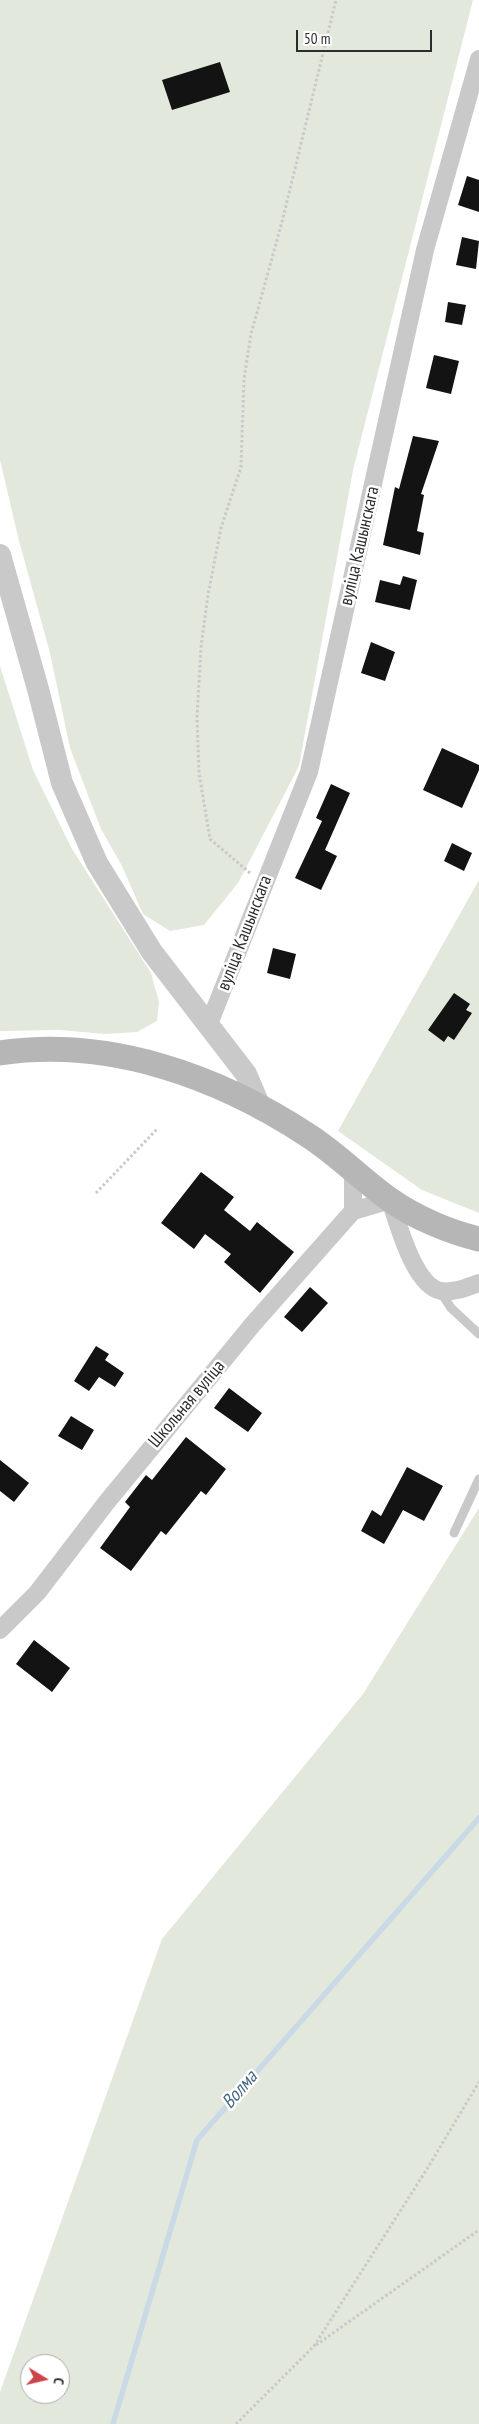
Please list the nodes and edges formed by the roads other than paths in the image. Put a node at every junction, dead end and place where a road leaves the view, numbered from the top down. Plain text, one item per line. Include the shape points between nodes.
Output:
1 (479, 58) edge
2 (0, 555) edge
3 (209, 1024) junction
4 (0, 1053) edge
5 (261, 1109) junction
6 (353, 1170) junction
7 (390, 1200) junction
8 (353, 1211) junction
9 (479, 1239) edge
10 (479, 1283) edge
11 (440, 1291) junction
12 (479, 1334) edge
13 (479, 1480) edge
14 (454, 1532) dead end
15 (0, 1630) edge

1 - 3 street, вуліца Кашынскага via 425,250 309,772
2 - 3 street via 62,783 97,864 152,952
3 - 5 street via 246,1074
4 - 5 main road via 46,1048 93,1050 136,1058 170,1067
5 - 6 main road via 309,1136
6 - 7 main road
6 - 8 street
7 - 8 street
7 - 9 main road via 433,1222
7 - 11 street via 406,1249 424,1280
8 - 15 street, Школьная вуліца via 253,1324 106,1503 38,1593
10 - 11 street via 458,1290
11 - 12 lane via 451,1308
13 - 14 lane

